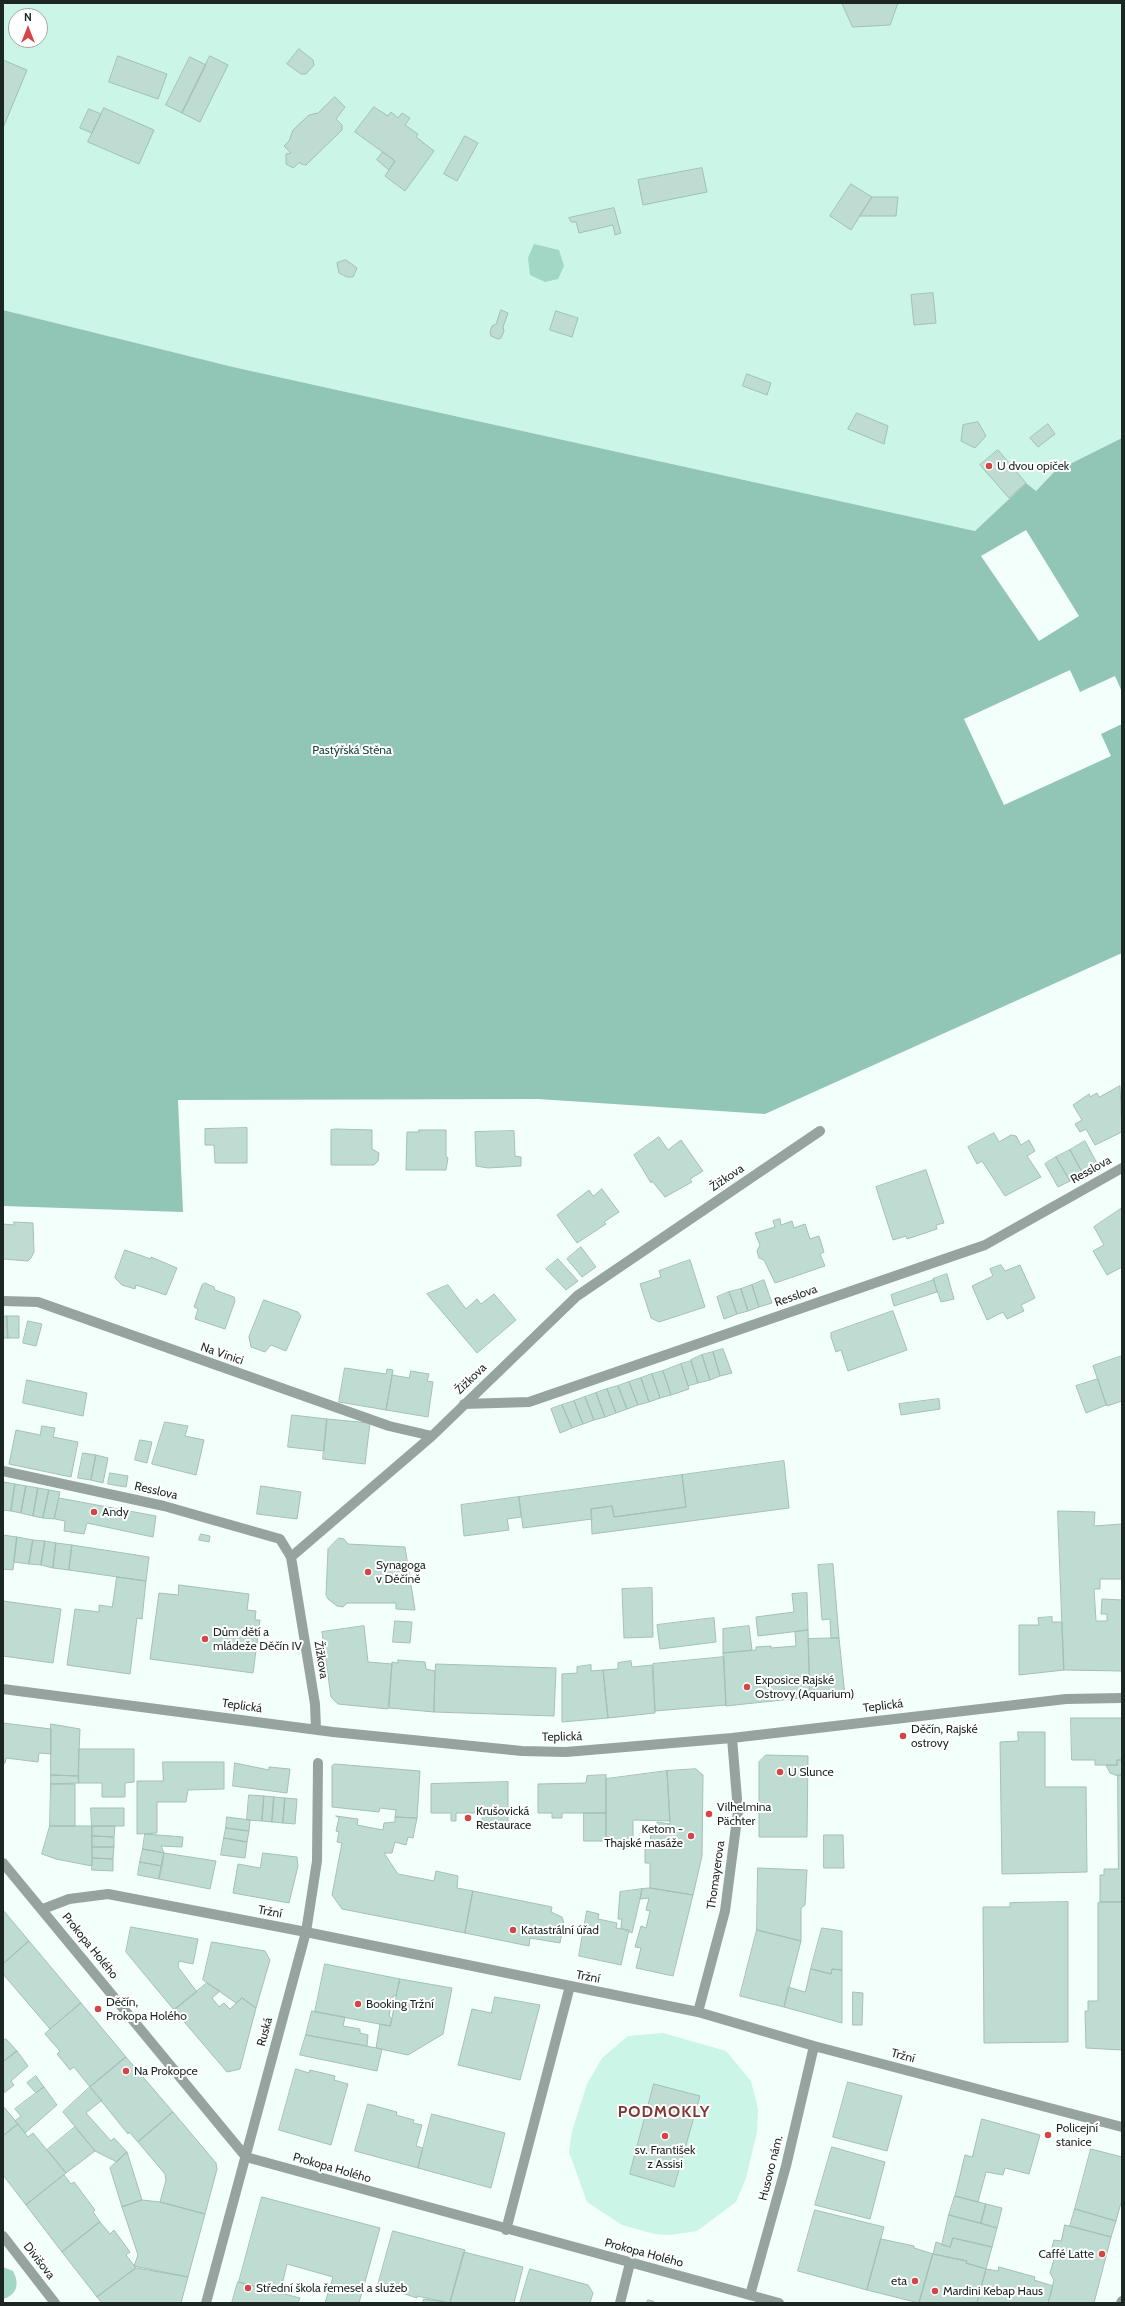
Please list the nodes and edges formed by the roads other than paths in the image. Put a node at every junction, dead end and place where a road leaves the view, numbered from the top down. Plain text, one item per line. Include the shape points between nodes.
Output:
1 (820, 1131) dead end
2 (1122, 1168) edge
3 (3, 1301) edge
4 (464, 1404) junction
5 (432, 1436) junction
6 (3, 1471) edge
7 (291, 1557) junction
8 (3, 1689) edge
9 (1122, 1698) edge
10 (316, 1729) junction
11 (732, 1738) junction
12 (318, 1763) dead end
13 (3, 1863) edge
14 (43, 1909) junction
15 (306, 1932) junction
16 (570, 1986) junction
17 (698, 2012) junction
18 (814, 2046) junction
19 (1122, 2127) edge
20 (246, 2157) junction
21 (506, 2230) junction
22 (3, 2236) edge
23 (630, 2263) junction
24 (750, 2295) junction
25 (55, 2303) edge
26 (206, 2303) edge
27 (620, 2303) edge
28 (779, 2303) edge

1 - 4 street, Žižkova via 577,1296
2 - 4 street, Resslova via 985,1245 529,1402
3 - 5 street, Na Vinici via 38,1302 389,1426
4 - 5 street, Žižkova
5 - 7 street, Žižkova
6 - 7 street, Resslova via 164,1506 280,1539
7 - 10 street, Žižkova via 315,1704
8 - 10 street, Teplická
9 - 11 street, Teplická via 1066,1699
10 - 11 street, Teplická via 522,1751 566,1752
11 - 17 street, Thomayerova via 738,1810 725,1911
12 - 15 street, Ruská via 317,1862
13 - 14 street, Prokopa Holého
14 - 15 street, Tržní via 69,1899 108,1894
14 - 20 street, Prokopa Holého
15 - 16 street, Tržní
15 - 20 street, Ruská
16 - 17 street, Tržní
16 - 21 street
17 - 18 street, Tržní
18 - 19 street, Tržní
18 - 24 street, Husovo nám. via 786,2166
20 - 21 street, Prokopa Holého
20 - 26 street, Ruská
21 - 23 street, Prokopa Holého
22 - 25 street, Divišova
23 - 24 street, Prokopa Holého
23 - 27 street
24 - 28 street, Prokopa Holého

